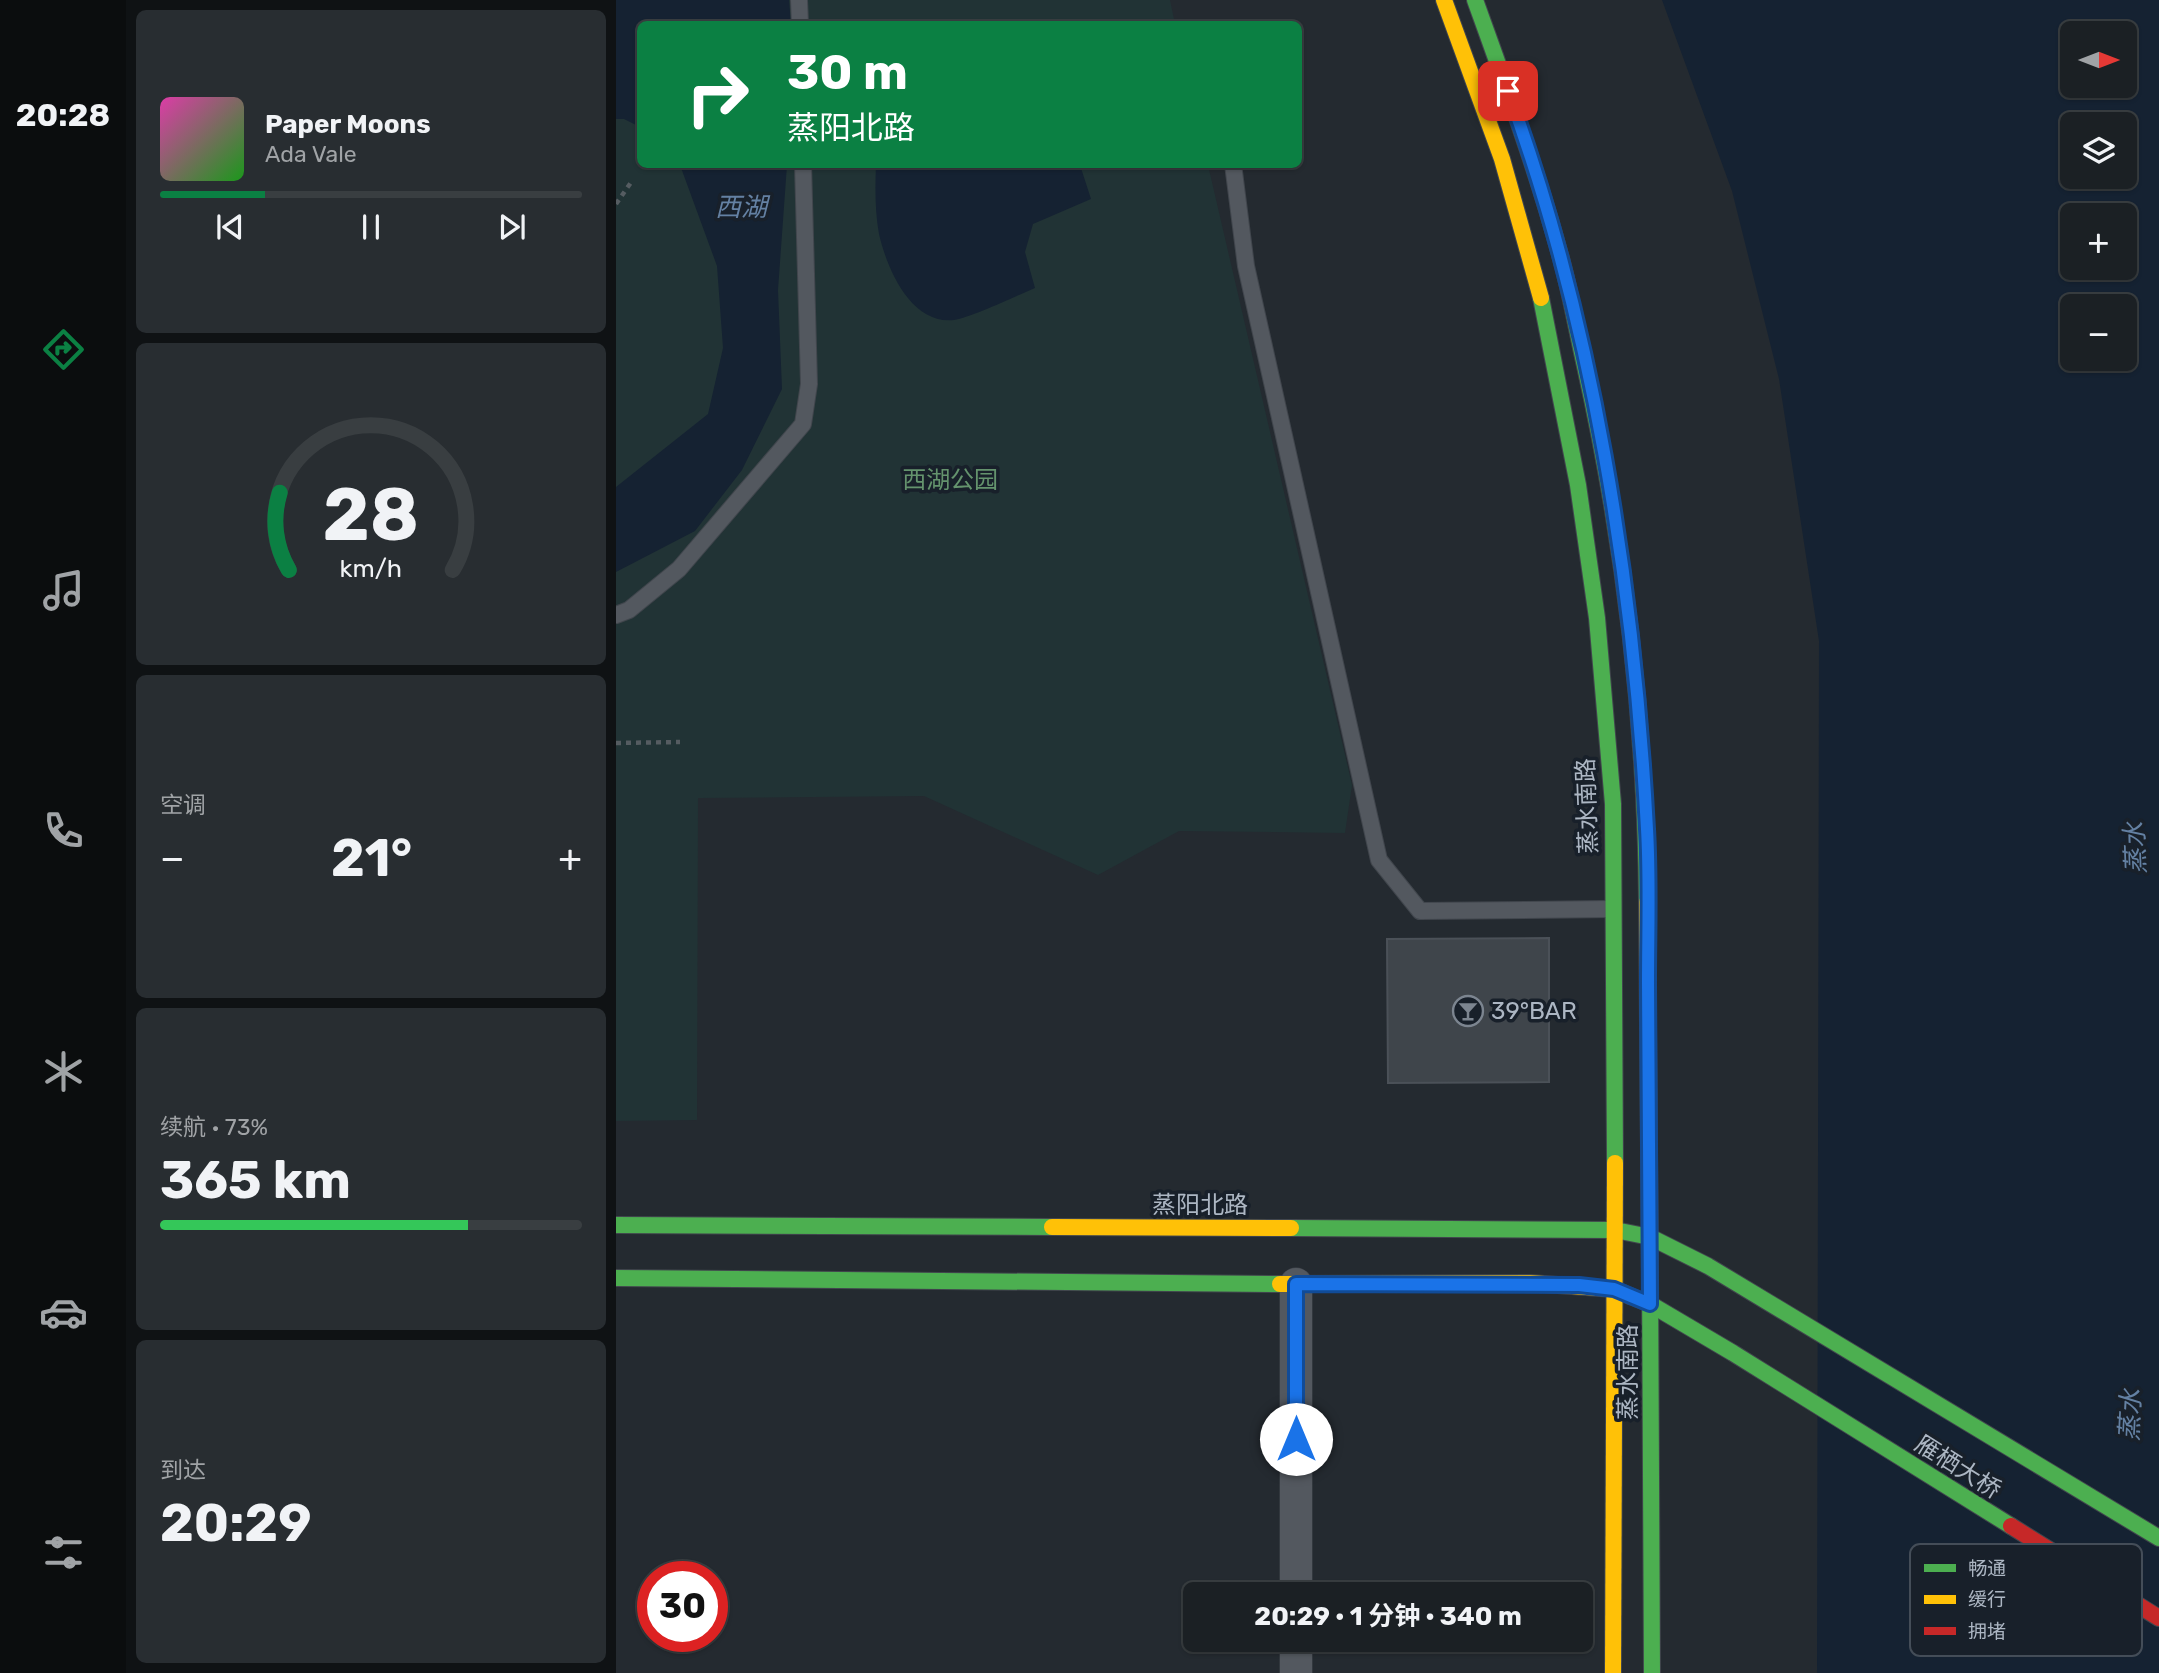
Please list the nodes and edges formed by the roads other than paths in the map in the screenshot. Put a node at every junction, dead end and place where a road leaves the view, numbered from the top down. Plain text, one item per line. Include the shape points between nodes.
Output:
1 (799, 0) edge
2 (1444, 0) edge
3 (1475, 0) edge
4 (800, 21) edge
5 (803, 168) edge
6 (1234, 168) edge
7 (616, 615) edge
8 (1611, 909) junction
9 (616, 1225) edge
10 (1615, 1230) junction
11 (1650, 1237) junction
12 (616, 1278) edge
13 (1296, 1284) junction
14 (1614, 1289) junction
15 (1766, 1301) joint
16 (1650, 1304) junction
17 (2159, 1538) edge
18 (2040, 1544) edge
19 (1296, 1582) edge
20 (2142, 1607) edge
21 (2159, 1618) edge
22 (1296, 1652) edge
23 (1296, 1673) edge
24 (1613, 1673) edge
25 (1652, 1673) edge

1 - 4 lane
2 - 8 main road, 蒸水南路 via 1502,159 1538,282 1578,485 1597,618 1612,804
3 - 11 main road, 蒸水南路 via 1562,263 1607,466 1619,548 1634,659 1647,831
5 - 7 lane via 809,384 803,424 679,569 629,610
6 - 8 lane via 1246,266 1379,860 1420,911
8 - 10 main road, 蒸水南路
9 - 10 main road, 蒸阳北路
10 - 11 main road, 蒸阳北路
10 - 14 main road, 蒸水南路
11 - 15 main road, 蒸阳北路
11 - 16 main road, 蒸水南路
12 - 13 main road
13 - 14 main road via 1530,1283
13 - 19 street
14 - 16 main road
14 - 24 main road, 蒸水南路
15 - 17 main road, 雁栖大桥
16 - 18 main road, 雁栖大桥
16 - 25 main road, 蒸水南路
20 - 21 main road, 雁栖大桥
22 - 23 street

